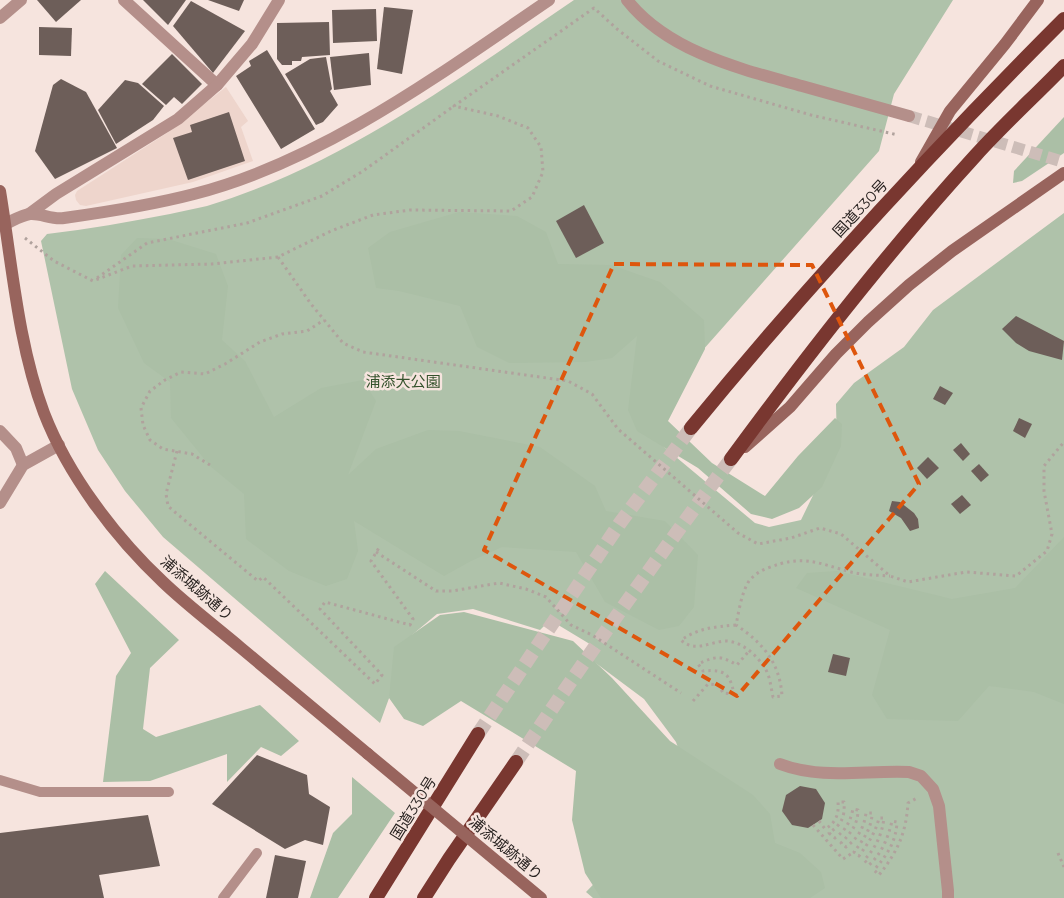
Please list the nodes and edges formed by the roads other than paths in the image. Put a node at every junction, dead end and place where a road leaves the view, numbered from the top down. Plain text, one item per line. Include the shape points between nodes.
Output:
1 (21, 0) edge
2 (124, 0) edge
3 (279, 0) edge
4 (548, 0) edge
5 (626, 0) edge
6 (1038, 0) edge
7 (0, 18) edge
8 (1064, 19) edge
9 (1064, 66) edge
10 (217, 85) junction
11 (909, 116) tunnel mouth
12 (916, 171) junction
13 (1064, 173) edge
14 (0, 191) edge
15 (29, 214) junction
16 (3, 225) edge
17 (691, 428) tunnel mouth
18 (0, 430) edge
19 (59, 445) junction
20 (731, 459) joint
21 (23, 465) junction
22 (0, 503) edge
23 (478, 734) tunnel mouth
24 (516, 762) tunnel mouth
25 (780, 764) dead end
26 (0, 780) edge
27 (169, 792) dead end
28 (257, 853) dead end
29 (224, 898) edge
30 (376, 898) edge
31 (424, 898) edge
32 (541, 898) edge
33 (948, 898) edge

1 - 7 street
2 - 10 street
3 - 10 street via 252,44
4 - 15 street via 404,98 269,169 194,194 147,204 60,219
5 - 11 street via 653,25 704,56 753,73
6 - 12 main road via 950,111
8 - 12 highway, 国道330号
9 - 20 highway via 977,154 918,221 834,321
10 - 15 street via 178,119
12 - 17 highway, 国道330号 via 782,319
13 - 20 main road via 909,285 836,354 790,407
14 - 16 main road, 浦添城跡通り
15 - 16 street
16 - 19 main road, 浦添城跡通り via 25,346 44,413
18 - 21 street via 16,448
19 - 21 street
19 - 32 main road, 浦添城跡通り, bridge via 96,505 163,582
21 - 22 street
23 - 30 highway, 国道330号
24 - 31 highway
25 - 33 street via 803,772 909,772 921,776 934,790 939,806
26 - 27 lane via 40,792
28 - 29 lane

